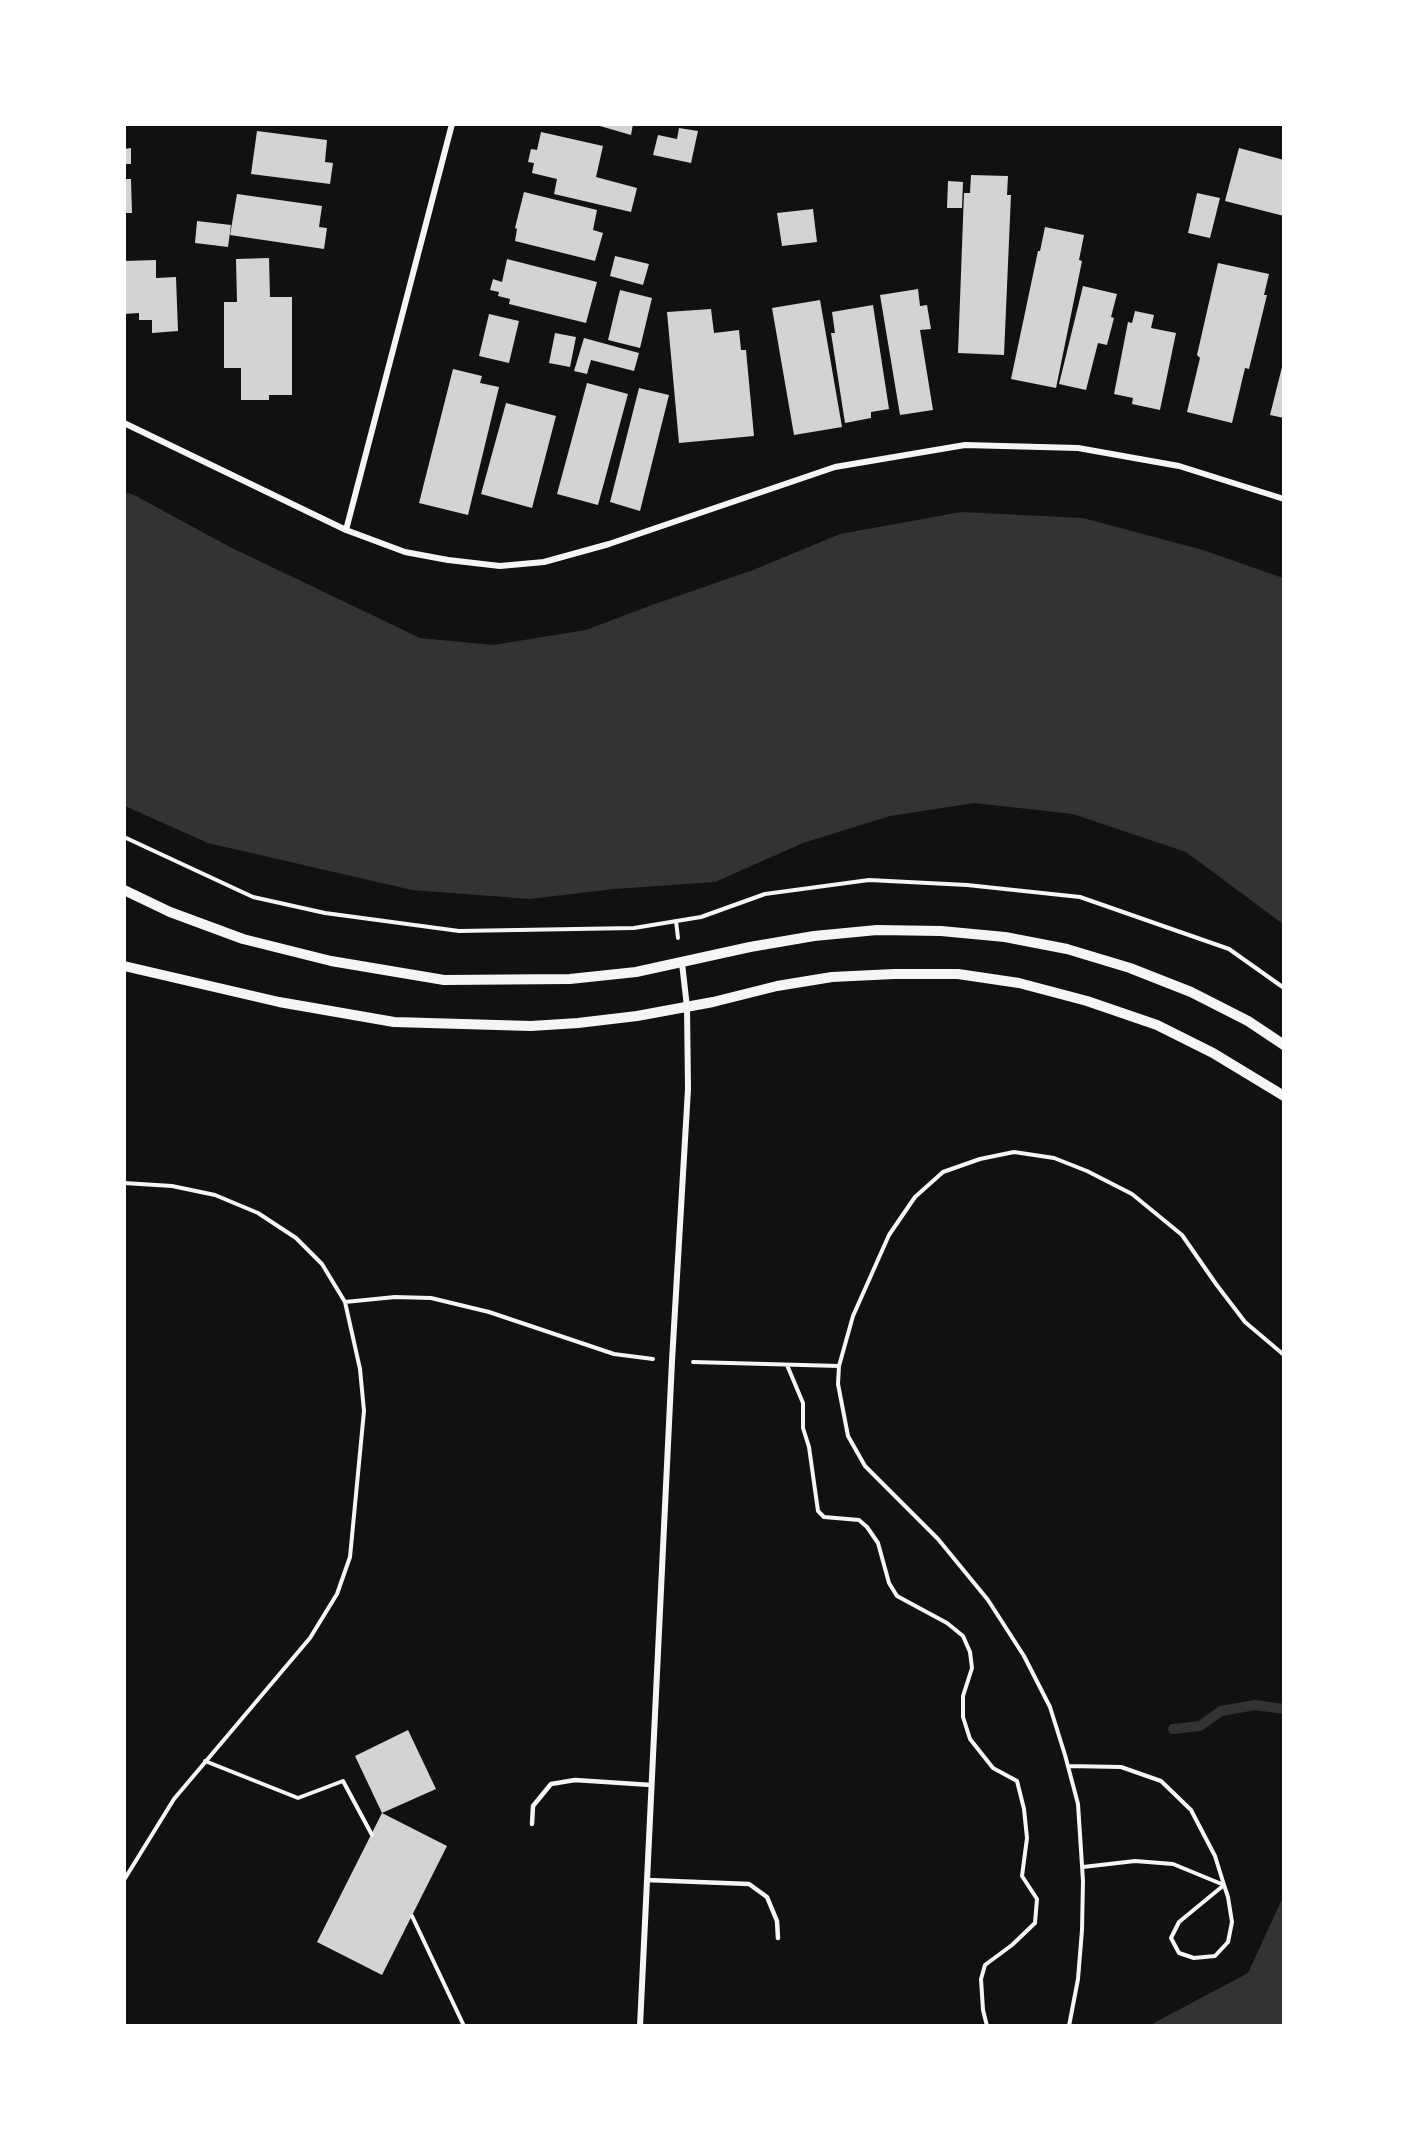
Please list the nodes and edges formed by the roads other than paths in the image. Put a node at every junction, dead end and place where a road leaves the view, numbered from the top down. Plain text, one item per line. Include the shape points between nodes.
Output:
1 (452, 124) edge
2 (124, 423) edge
3 (1284, 499) edge
4 (346, 530) junction
5 (124, 890) edge
6 (682, 963) junction
7 (124, 966) edge
8 (687, 1007) junction
9 (1284, 1045) edge
10 (1284, 1096) edge
11 (651, 1785) junction
12 (532, 1824) dead end
13 (647, 1880) junction
14 (778, 1938) dead end
15 (640, 2025) edge

1 - 4 street
2 - 4 street
3 - 4 street via 1179,466 1078,448 965,445 835,467 609,544 544,562 500,566 447,560 405,552
5 - 6 street via 243,939 330,961 444,980 570,980
6 - 8 street
6 - 9 street via 814,936 877,930 1005,937 1067,949 1130,968 1191,992
7 - 8 street via 279,1002 394,1022 531,1026
8 - 10 street via 832,977 958,974 1019,983 1087,1000 1156,1025 1213,1053
8 - 11 street via 688,1089
11 - 12 lane via 575,1780 551,1784 533,1806
11 - 13 street
13 - 14 lane via 749,1884 767,1897 777,1921
13 - 15 street

